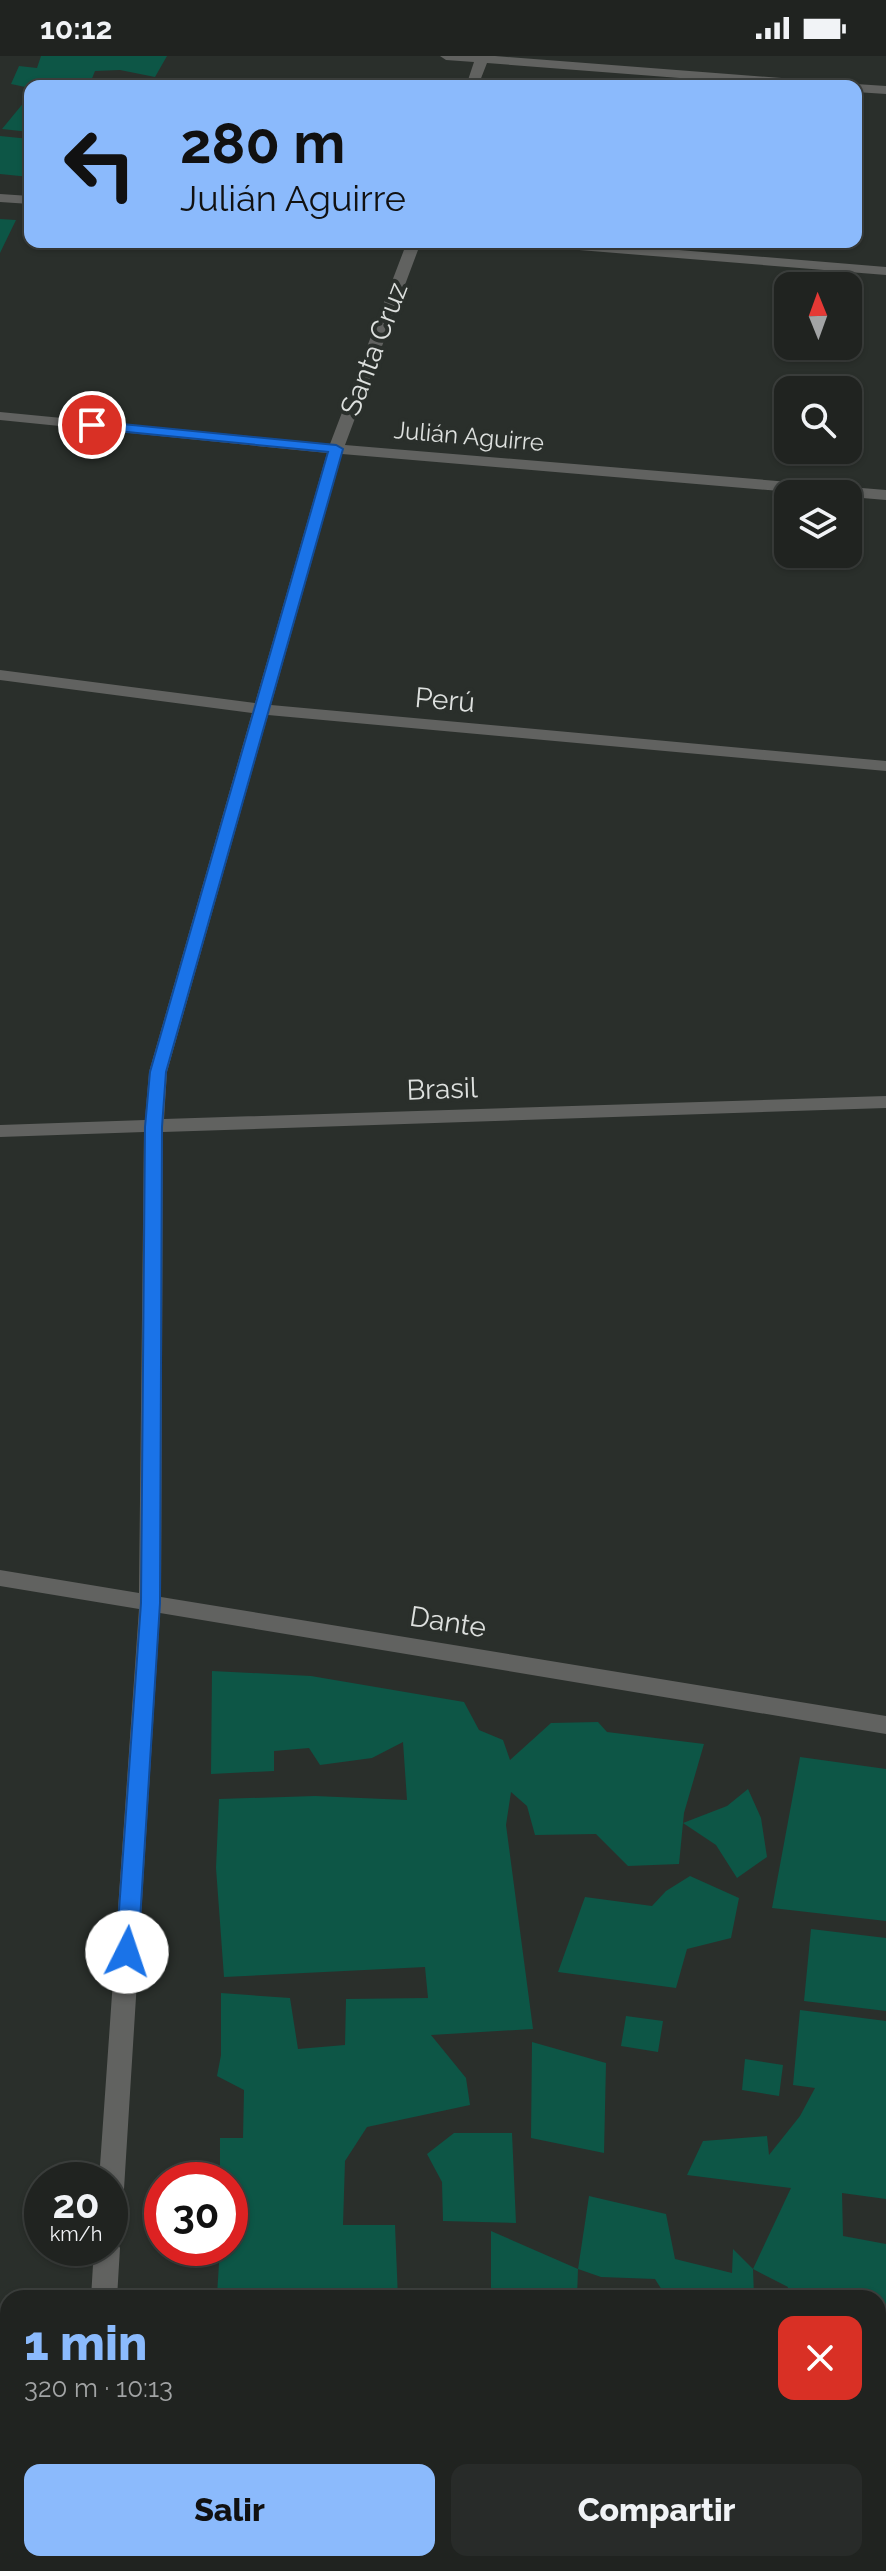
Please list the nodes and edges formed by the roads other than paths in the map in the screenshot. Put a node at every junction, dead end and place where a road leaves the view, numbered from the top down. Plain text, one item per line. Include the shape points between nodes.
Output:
1 (446, 56) edge
2 (483, 58) edge
3 (474, 80) edge
4 (759, 80) edge
5 (862, 88) edge
6 (886, 90) edge
7 (0, 198) edge
8 (24, 200) edge
9 (412, 248) edge
10 (604, 248) edge
11 (886, 271) edge
12 (0, 416) edge
13 (336, 449) junction
14 (886, 495) edge
15 (0, 675) edge
16 (262, 709) junction
17 (886, 766) edge
18 (886, 1102) edge
19 (154, 1127) junction
20 (0, 1131) edge
21 (0, 1578) edge
22 (150, 1603) junction
23 (886, 1725) edge
24 (113, 2162) edge
25 (106, 2266) edge
26 (104, 2290) edge

1 - 2 street
2 - 3 street
2 - 4 street
5 - 6 street
7 - 8 street
9 - 13 street, Santa Cruz
10 - 11 street
12 - 13 street, Julián Aguirre
13 - 14 street, Julián Aguirre
13 - 16 street, Santa Cruz
15 - 16 street, Perú
16 - 17 street, Perú
16 - 19 street, Santa Cruz via 158,1072
18 - 19 street, Brasil
19 - 20 street, Brasil
19 - 22 street, Santa Cruz
21 - 22 street, Dante
22 - 23 street, Dante
22 - 24 street, Santa Cruz
25 - 26 street

